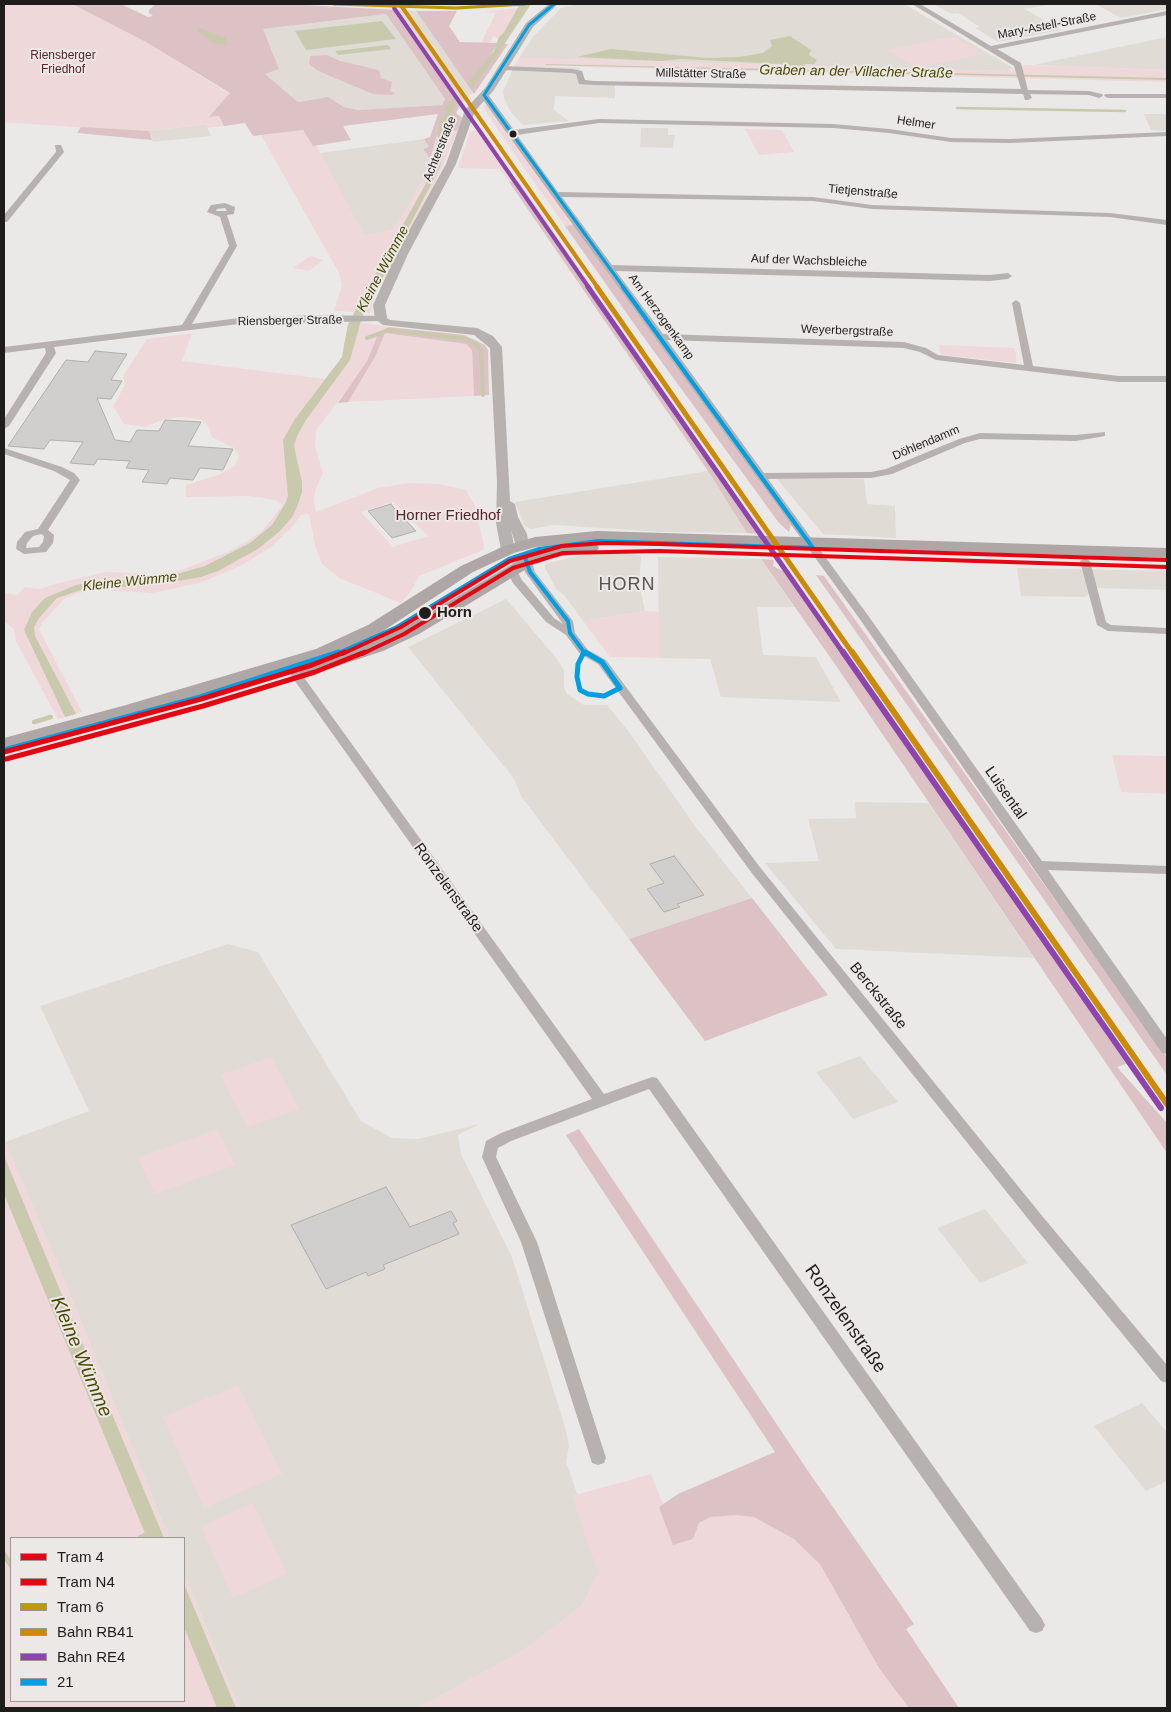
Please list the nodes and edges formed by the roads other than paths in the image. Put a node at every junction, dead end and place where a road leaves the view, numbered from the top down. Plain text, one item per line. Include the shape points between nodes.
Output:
1 (553, 4) edge
2 (915, 4) edge
3 (1167, 13) edge
4 (990, 48) junction
5 (502, 68) junction
6 (1025, 92) junction
7 (484, 95) junction
8 (1167, 96) edge
9 (1028, 100) dead end
10 (511, 133) junction
11 (1167, 134) edge
12 (58, 146) dead end
13 (555, 194) junction
14 (222, 215) dead end
15 (4, 220) edge
16 (1167, 222) edge
17 (609, 268) junction
18 (1008, 276) dead end
19 (1016, 303) dead end
20 (381, 319) junction
21 (186, 327) junction
22 (660, 337) junction
23 (49, 344) junction
24 (4, 350) edge
25 (1029, 368) junction
26 (1167, 379) edge
27 (4, 426) edge
28 (1102, 434) dead end
29 (4, 451) edge
30 (759, 476) junction
31 (504, 482) joint
32 (42, 531) dead end
33 (515, 548) junction
34 (813, 548) junction
35 (1167, 553) edge
36 (527, 562) junction
37 (1085, 562) junction
38 (1167, 564) edge
39 (512, 571) junction
40 (1167, 631) edge
41 (570, 633) junction
42 (296, 674) junction
43 (4, 743) edge
44 (4, 756) edge
45 (1036, 865) junction
46 (1167, 870) edge
47 (1167, 1049) edge
48 (601, 1101) junction
49 (1167, 1376) edge
50 (598, 1458) dead end
51 (1036, 1625) dead end

1 - 5 street, Achterstraße via 529,25
2 - 4 street
3 - 4 street, Mary-Astell-Straße
4 - 6 street via 1018,65
5 - 6 street, Millstätter Straße via 572,71 579,73 582,82 594,83
5 - 7 street, Achterstraße
6 - 8 street
6 - 9 street
7 - 10 street, Am Herzogenkamp
7 - 20 street, Achterstraße via 470,110 451,164 402,254 380,305
10 - 11 street, Helmer via 599,121 833,126 951,140 1010,142
10 - 13 street, Am Herzogenkamp
12 - 15 street via 60,152
13 - 16 street, Tietjenstraße via 813,199 872,207 1110,215
13 - 17 street, Am Herzogenkamp
14 - 21 street via 234,246
17 - 18 street, Auf der Wachsbleiche
17 - 22 street, Am Herzogenkamp
19 - 25 street
20 - 21 street, Riensberger Straße via 270,319
20 - 31 street, Riensberger Straße via 399,325 478,332 496,346
21 - 23 street, Riensberger Straße
22 - 25 street, Weyerbergstraße via 904,346 936,357
22 - 30 street, Am Herzogenkamp
23 - 24 street, Riensberger Straße
23 - 27 street via 51,353
25 - 26 street, Weyerbergstraße via 1119,379
28 - 30 street, Döhlendamm via 1076,438 980,436 888,472
29 - 32 street via 58,469 75,480
30 - 34 street, Am Herzogenkamp
31 - 33 street, Riensberger Straße via 503,523
33 - 34 main road via 565,538 597,536
33 - 36 main road
33 - 39 main road
33 - 43 main road via 467,569 374,629 322,653
34 - 35 main road
34 - 36 main road via 599,547 554,553
34 - 37 main road
34 - 45 street, Luisental
36 - 39 main road
36 - 41 street, Berckstraße via 530,572 568,621
37 - 38 main road
37 - 40 street via 1101,623 1108,628
39 - 41 street, Berckstraße via 550,620
39 - 42 main road via 413,630 377,647
41 - 49 street, Berckstraße via 584,652 602,662 749,862
42 - 44 main road
42 - 48 street, Ronzelenstraße
45 - 46 street
45 - 47 street, Luisental
48 - 50 street, Ronzelenstraße via 506,1137 491,1145 489,1157 529,1242
48 - 51 street, Ronzelenstraße via 652,1082

